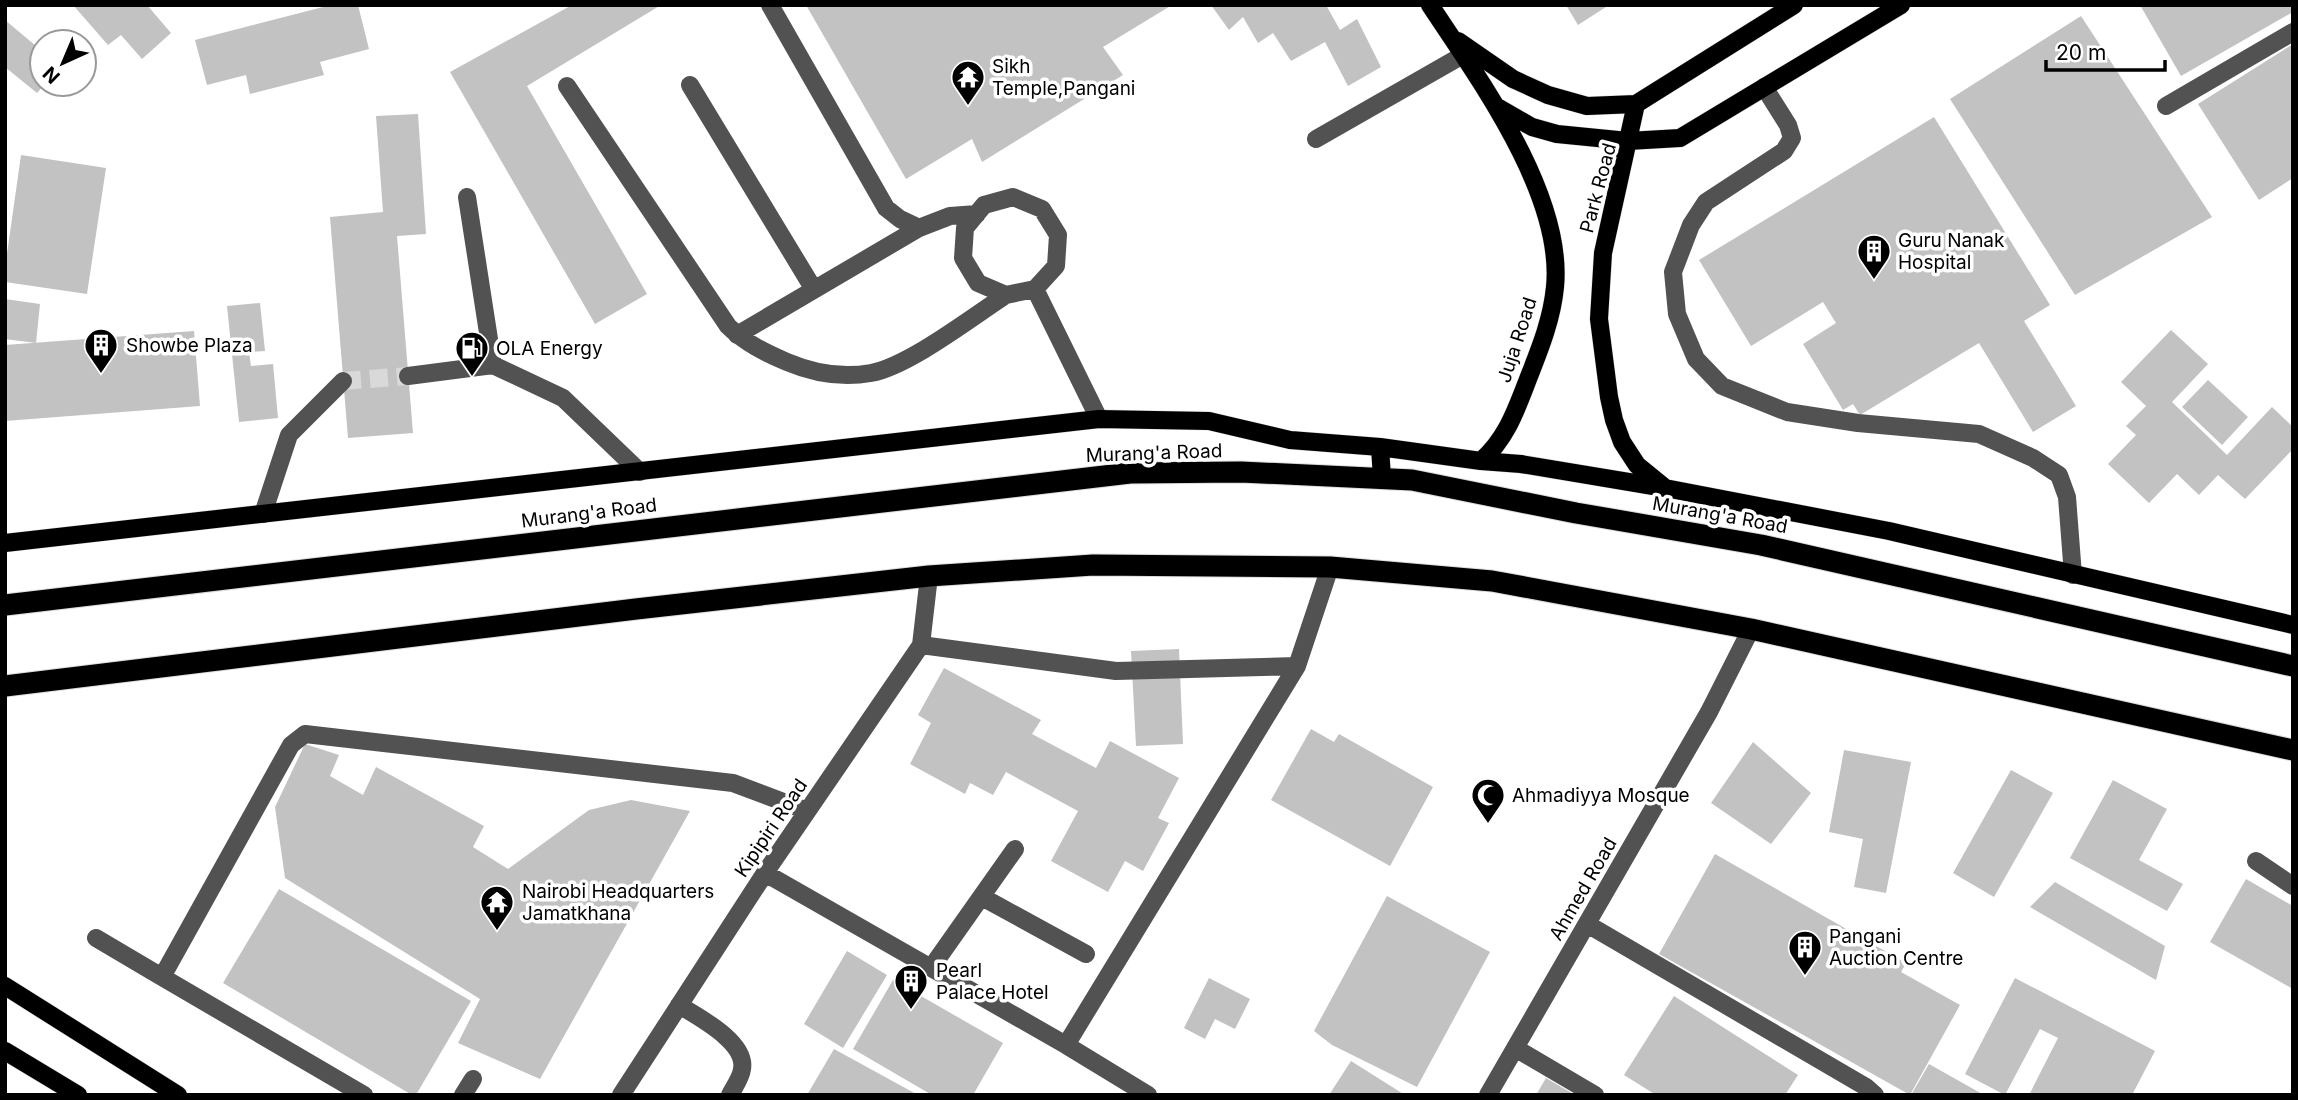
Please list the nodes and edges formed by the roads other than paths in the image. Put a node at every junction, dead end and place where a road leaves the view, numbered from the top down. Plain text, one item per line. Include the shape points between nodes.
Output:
1 (770, 5) edge
2 (1430, 5) edge
3 (1794, 5) edge
4 (1901, 5) edge
5 (2293, 32) edge
6 (1449, 35) junction
7 (1463, 55) junction
8 (690, 85) dead end
9 (567, 86) dead end
10 (1764, 87) junction
11 (1636, 104) junction
12 (1496, 106) junction
13 (2166, 106) dead end
14 (1316, 139) dead end
15 (1628, 141) junction
16 (467, 197) dead end
17 (977, 214) junction
18 (919, 228) junction
19 (813, 288) junction
20 (1035, 289) junction
21 (1006, 295) junction
22 (737, 335) junction
23 (493, 365) junction
24 (408, 376) tunnel mouth
25 (343, 381) tunnel mouth
26 (1099, 419) junction
27 (1380, 447) junction
28 (1481, 461) junction
29 (640, 471) junction
30 (1381, 478) junction
31 (1665, 488) junction
32 (263, 514) junction
33 (5, 543) edge
34 (1330, 567) junction
35 (2073, 575) junction
36 (929, 576) junction
37 (5, 605) edge
38 (2293, 625) edge
39 (1751, 629) junction
40 (921, 645) junction
41 (1297, 666) junction
42 (2293, 666) edge
43 (5, 686) edge
44 (2293, 750) edge
45 (807, 811) junction
46 (1015, 849) dead end
47 (2256, 862) dead end
48 (765, 873) junction
49 (2293, 886) edge
50 (982, 897) junction
51 (1587, 924) junction
52 (96, 938) dead end
53 (1086, 954) dead end
54 (931, 968) junction
55 (162, 977) junction
56 (5, 986) edge
57 (679, 1006) junction
58 (1066, 1045) junction
59 (1515, 1048) junction
60 (5, 1051) edge
61 (473, 1079) dead end
62 (78, 1095) edge
63 (178, 1095) edge
64 (364, 1095) edge
65 (463, 1095) edge
66 (621, 1095) edge
67 (730, 1095) edge
68 (1148, 1095) edge
69 (1488, 1095) edge
70 (1595, 1095) edge
71 (1875, 1095) edge

1 - 18 street via 886,208
2 - 6 main road, Juja Road
3 - 11 main road
4 - 10 main road, Park Road
5 - 13 street
6 - 7 main road, Juja Road
6 - 11 main road via 1513,79 1548,95 1587,106
7 - 12 main road, Juja Road
7 - 14 street
8 - 19 street
9 - 22 street
10 - 15 main road, Park Road via 1679,138
10 - 35 street via 1792,138 1784,151 1706,202 1691,225 1673,272 1677,314 1696,359 1722,386 1787,412 1979,434 2034,458 2059,475 2067,497
11 - 15 main road
12 - 15 main road, Juja Road via 1532,127 1558,134
12 - 28 main road, Juja Road via 1541,197 1552,233 1555,286 1546,331 1515,415 1503,439
15 - 31 main road, Park Road via 1603,253 1602,352 1622,442 1637,465
16 - 23 street
17 - 18 street via 950,216
17 - 20 street via 984,205 1013,197 1042,209 1058,235 1056,266
17 - 21 street via 965,228 963,258 978,283
18 - 19 street
19 - 22 street
20 - 21 street
20 - 26 street
21 - 22 street via 905,360 873,372 808,371
23 - 24 street
23 - 29 street via 563,398
25 - 32 street via 289,435
26 - 27 main road, Murang'a Road via 1209,421 1290,440
26 - 29 main road, Murang'a Road
27 - 28 main road, Murang'a Road
27 - 30 main road
28 - 31 main road, Murang'a Road
29 - 32 main road, Murang'a Road
30 - 37 highway, Murang'a Road via 1130,472
30 - 42 highway, Murang'a Road via 1761,545
31 - 35 main road, Murang'a Road via 1889,531
32 - 33 main road, Murang'a Road
34 - 36 highway via 1093,565
34 - 39 highway via 1492,581
34 - 41 street
35 - 38 main road, Murang'a Road
36 - 40 street, Kipipiri Road
36 - 43 highway
39 - 44 highway
39 - 51 street, Ahmed Road via 1709,712
40 - 41 street via 1116,671
40 - 45 street, Kipipiri Road
41 - 58 street
45 - 48 street, Kipipiri Road
45 - 55 street via 733,783 304,734 291,745
46 - 50 street
47 - 49 street
48 - 54 street
48 - 57 street, Kipipiri Road
50 - 53 street
50 - 54 street
51 - 59 street, Ahmed Road
51 - 71 street
52 - 55 street
54 - 58 street
55 - 64 street
56 - 63 main road
57 - 66 street, Kipipiri Road
57 - 67 street via 722,1033 739,1054 743,1068
58 - 68 street
59 - 69 street, Ahmed Road
59 - 70 street
60 - 62 main road
61 - 65 street

